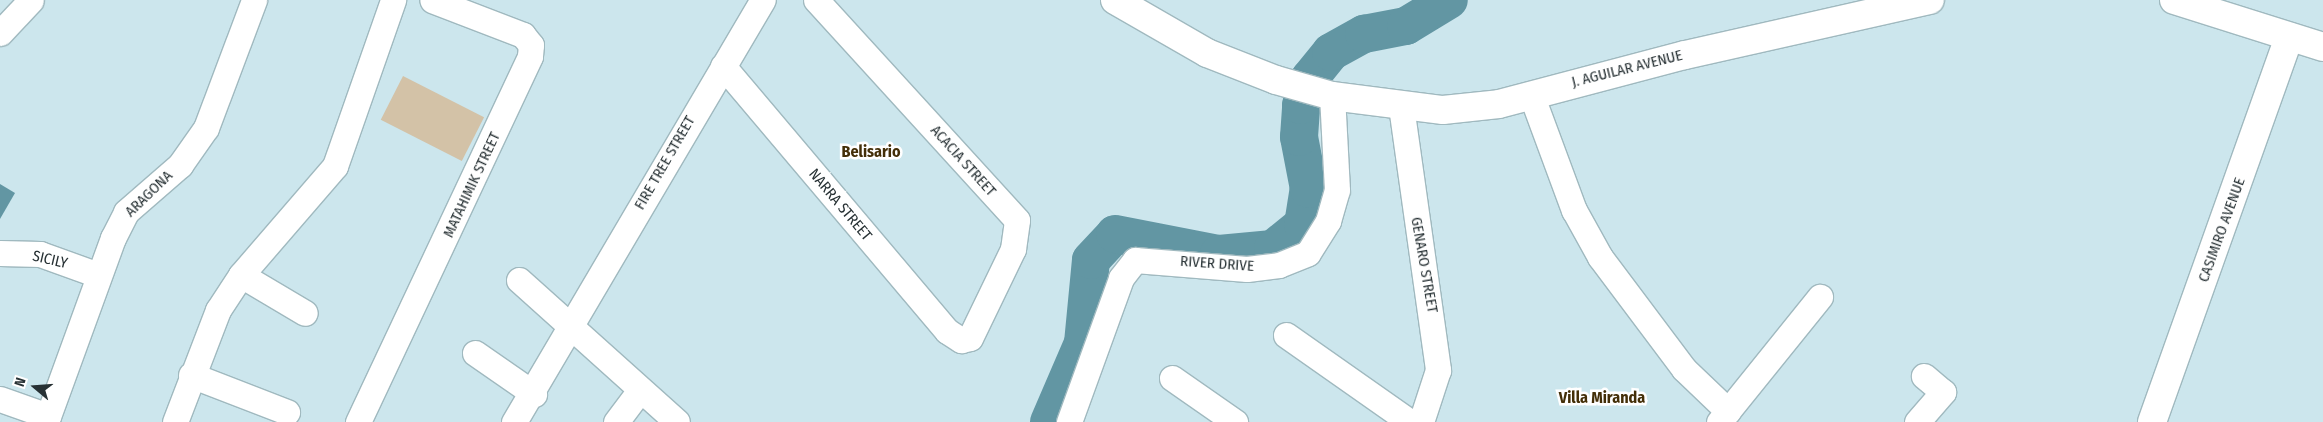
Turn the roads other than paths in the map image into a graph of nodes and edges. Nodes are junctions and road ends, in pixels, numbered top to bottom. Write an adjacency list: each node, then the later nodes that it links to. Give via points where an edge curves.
1 (31, 0): 11 (street)
2 (254, 0): 19 (street, ARAGONA, via 206,128 180,165 126,212)
3 (393, 0): 20 (street, via 335,166)
4 (432, 0): 10 (street, MATAHIMIK STREET)
5 (763, 0): 14 (street, FIRE TREE STREET)
6 (816, 0): 26 (street, ACACIA STREET, via 1016,220 1013,249 977,330)
7 (1115, 0): 16 (main road, J. AGUILAR AVENUE, via 1207,52 1280,81)
8 (1930, 0): 15 (main road, J. AGUILAR AVENUE)
9 (2174, 0): 12 (main road)
10 (489, 10): 38 (street, MATAHIMIK STREET, via 523,35 531,45 530,56)
11 (0, 33)
12 (2289, 37): 13 (main road); 47 (main road, CASIMIRO AVENUE)
13 (2323, 47)
14 (723, 66): 24 (street, FIRE TREE STREET); 26 (street, NARRA STREET, via 947,331)
15 (1531, 94): 17 (main road, J. AGUILAR AVENUE, via 1499,104 1443,110); 35 (street, via 1574,210 1600,257 1684,369)
16 (1327, 95): 17 (main road, J. AGUILAR AVENUE); 42 (street, RIVER DRIVE, via 1337,190 1328,221 1308,253 1279,266 1247,269 1135,260 1121,278)
17 (1401, 106): 45 (street, GENARO STREET, via 1438,370)
18 (0, 253): 19 (street, SICILY, via 40,254)
19 (98, 275): 36 (street, ARAGONA)
20 (241, 275): 23 (street); 28 (street, via 218,310)
21 (519, 280): 24 (street)
22 (1820, 296): 35 (street)
23 (305, 314)
24 (571, 330): 31 (street); 32 (street, FIRE TREE STREET)
25 (1286, 336): 44 (street)
26 (961, 340)
27 (475, 353): 32 (street)
28 (191, 375): 34 (street); 37 (street)
29 (1924, 376): 46 (street, via 1942,392)
30 (1172, 378): 43 (street)
31 (640, 390): 40 (street); 41 (street)
32 (534, 394): 39 (street, FIRE TREE STREET)
33 (0, 399): 36 (street)
34 (287, 412)
35 (1724, 416)
36 (47, 419)
37 (175, 422)
38 (358, 422)
39 (514, 422)
40 (616, 422)
41 (677, 422)
42 (1069, 422)
43 (1235, 422)
44 (1410, 422)
45 (1421, 422)
46 (1918, 422)
47 (2152, 422)

